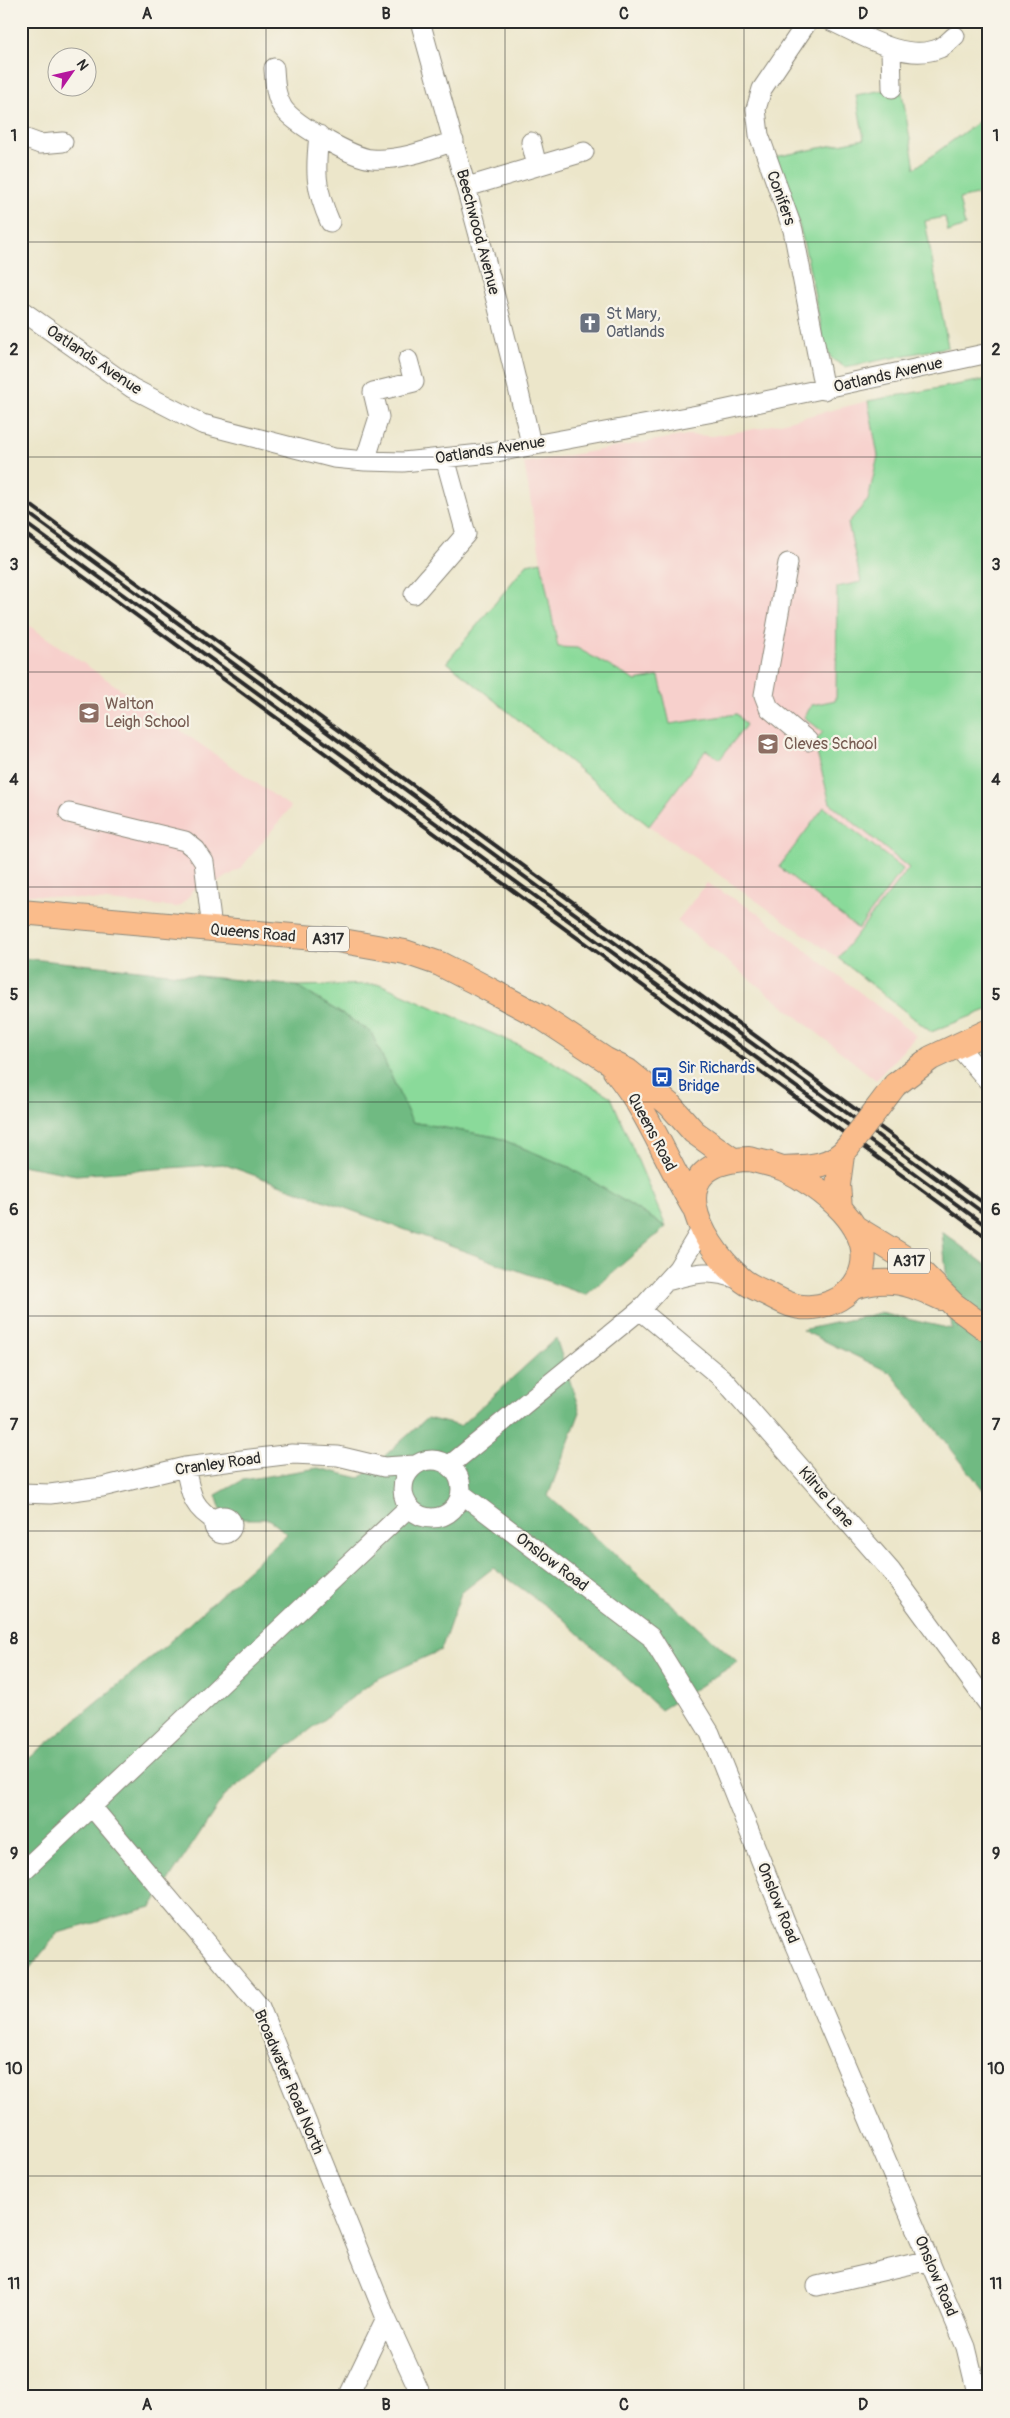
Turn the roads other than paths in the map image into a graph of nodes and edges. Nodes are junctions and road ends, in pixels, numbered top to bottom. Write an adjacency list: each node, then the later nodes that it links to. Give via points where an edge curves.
1 (420, 21): 10 (street, Beechwood Avenue)
2 (808, 21): 20 (street, Conifers, via 762,89 756,109 759,135 793,230)
3 (831, 21): 5 (street)
4 (955, 36): 5 (street, via 941,48 921,52)
5 (891, 49): 7 (street)
6 (274, 68): 8 (street, via 276,93 284,109)
7 (892, 88)
8 (319, 136): 10 (street, via 371,159 421,152); 16 (street, via 315,172 318,191)
9 (21, 137): 11 (street, via 40,144)
10 (454, 141): 15 (street, Beechwood Avenue)
11 (63, 142)
12 (530, 142): 14 (street)
13 (584, 152): 14 (street)
14 (537, 166): 15 (street)
15 (467, 187): 21 (street, Beechwood Avenue)
16 (330, 222)
17 (21, 310): 23 (street, Oatlands Avenue, via 132,388 202,424 325,456)
18 (989, 354): 20 (street, Oatlands Avenue)
19 (408, 360): 23 (street, via 414,382 373,392 379,417)
20 (824, 390): 21 (street, Oatlands Avenue)
21 (531, 444): 22 (street, Oatlands Avenue)
22 (445, 458): 23 (street, Oatlands Avenue); 25 (street, via 466,534)
23 (365, 461)
24 (788, 563): 26 (street, via 764,695 769,708)
25 (414, 594)
26 (808, 741)
27 (69, 813): 29 (street, via 185,841 204,862)
28 (21, 912): 29 (main road, Queens Road / A317)
29 (212, 929): 32 (main road, Queens Road / A317, via 337,940 405,952 440,964 541,1017)
30 (989, 1031): 31 (main road)
31 (957, 1045): 33 (street); 34 (main road, bridge, via 914,1068 894,1085)
32 (606, 1060): 35 (main road, Queens Road / A317, via 655,1091 694,1132); 37 (main road, Queens Road / A317, via 640,1104)
33 (989, 1082)
34 (845, 1151): 36 (main road, via 817,1166); 38 (main road, via 838,1185)
35 (733, 1160): 36 (main road, via 749,1159); 37 (main road, via 720,1162 701,1178 694,1191)
36 (781, 1168): 38 (main road)
37 (693, 1206): 40 (main road)
38 (840, 1208): 39 (main road)
39 (856, 1228): 43 (main road, via 863,1243 861,1274); 44 (main road, A317, via 910,1261)
40 (701, 1230): 41 (main road); 42 (street)
41 (741, 1280): 42 (street, via 719,1272 702,1272); 43 (main road, via 802,1308 826,1305)
42 (667, 1281): 45 (street)
43 (854, 1287): 44 (main road, A317, via 869,1282 896,1281)
44 (954, 1305): 46 (main road, A317)
45 (640, 1310): 48 (street); 54 (street, Kilrue Lane, via 724,1380 892,1572)
46 (989, 1331)
47 (415, 1464): 48 (street, via 431,1459); 49 (street, Cranley Road, via 384,1467 338,1456 292,1454); 52 (street, via 404,1481 403,1492)
48 (450, 1465): 51 (street, via 458,1474)
49 (185, 1467): 50 (street, Cranley Road, via 102,1487 50,1494); 53 (street, via 194,1502 203,1514)
50 (21, 1493)
51 (462, 1494): 52 (street, via 450,1513 441,1517 420,1516); 57 (street, Onslow Road, via 651,1637 705,1725)
52 (409, 1507): 55 (street)
53 (216, 1521)
54 (989, 1705)
55 (92, 1807): 56 (street); 59 (street, Broadwater Road North, via 260,2007)
56 (21, 1873)
57 (929, 2260): 58 (street); 62 (street, Onslow Road, via 966,2347)
58 (817, 2286)
59 (386, 2318): 60 (street); 61 (street, Broadwater Road North)
60 (348, 2397)
61 (422, 2397)
62 (978, 2397)

